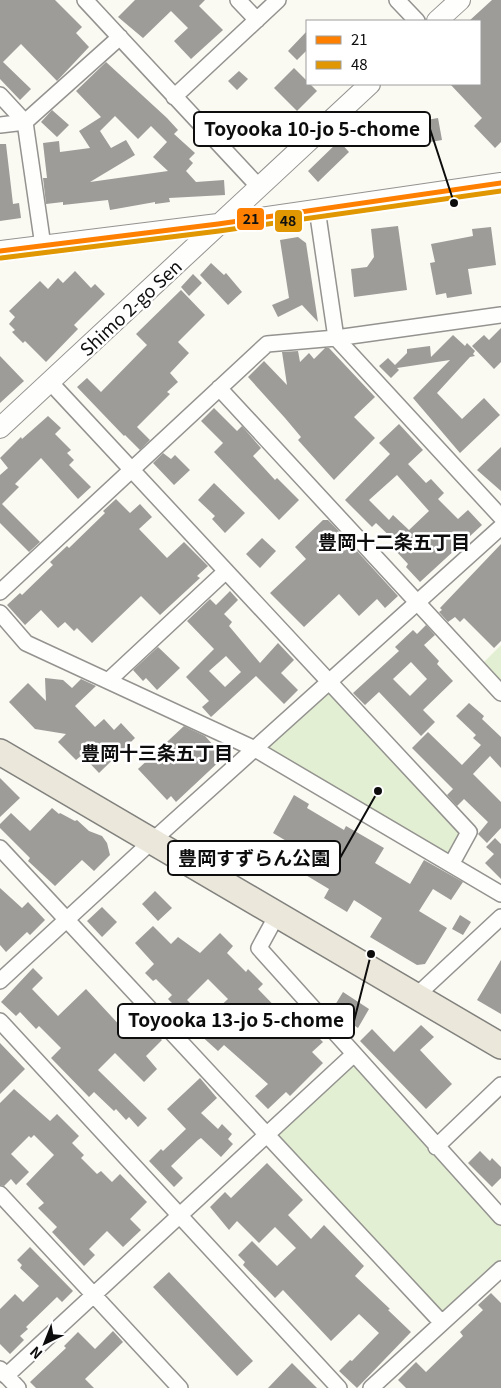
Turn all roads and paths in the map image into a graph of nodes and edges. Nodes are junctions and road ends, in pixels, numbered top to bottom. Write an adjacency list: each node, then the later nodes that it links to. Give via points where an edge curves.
1 (85, 0): 9 (street)
2 (238, 0): 6 (street)
3 (278, 0): 6 (street)
4 (397, 0): 7 (street)
5 (460, 0): 8 (street)
6 (257, 20): 12 (street)
7 (415, 20)
8 (438, 20)
9 (120, 38): 12 (street); 13 (street)
10 (369, 85): 16 (street, Shimo 2-go Sen)
11 (0, 95): 13 (street)
12 (174, 97): 16 (street)
13 (25, 122): 14 (street); 19 (street)
14 (0, 125)
15 (501, 183): 17 (street)
16 (259, 186): 18 (street, Shimo 2-go Sen)
17 (317, 209): 18 (street); 22 (street)
18 (218, 224): 19 (street); 23 (street, Shimo 2-go Sen)
19 (42, 246): 20 (street)
20 (0, 251)
21 (501, 315): 22 (street)
22 (336, 338): 24 (street, via 267,344); 27 (street)
23 (50, 382): 25 (street, Shimo 2-go Sen); 26 (street)
24 (219, 388): 26 (street); 31 (street)
25 (0, 428)
26 (134, 470): 29 (street); 30 (street)
27 (501, 518)
28 (501, 527): 31 (street)
29 (226, 571): 33 (street); 34 (street)
30 (0, 592)
31 (418, 602): 34 (street); 35 (street)
32 (0, 613): 33 (street, via 26,643)
33 (109, 680): 36 (street)
34 (329, 683): 36 (street); 40 (street, via 469,832)
35 (501, 693)
36 (255, 749): 38 (street); 40 (street)
37 (0, 752): 38 (main road)
38 (151, 842): 42 (main road); 44 (street)
39 (0, 848): 44 (street)
40 (452, 863): 41 (street)
41 (501, 894)
42 (277, 915): 46 (main road); 49 (street, via 259,948)
43 (501, 917): 46 (street)
44 (66, 920): 45 (street); 51 (street)
45 (0, 981)
46 (416, 996): 48 (main road)
47 (0, 1021): 54 (street)
48 (501, 1046)
49 (353, 1055): 51 (street); 52 (street)
50 (501, 1085): 52 (street)
51 (266, 1136): 54 (street); 58 (street)
52 (436, 1147): 55 (street)
53 (0, 1194): 57 (street)
54 (180, 1216): 57 (street); 61 (street)
55 (501, 1217)
56 (501, 1269): 58 (street)
57 (94, 1295): 59 (street); 60 (street)
58 (442, 1323): 62 (street)
59 (10, 1381)
60 (180, 1388)
61 (339, 1388)
62 (372, 1388)

